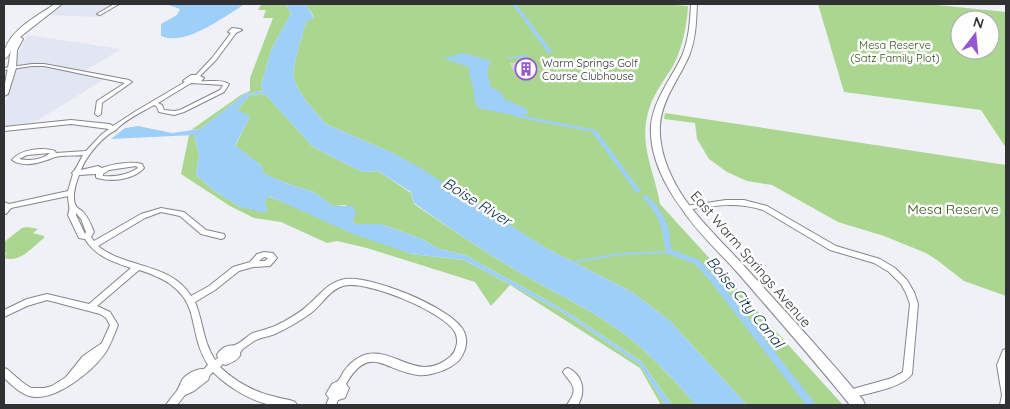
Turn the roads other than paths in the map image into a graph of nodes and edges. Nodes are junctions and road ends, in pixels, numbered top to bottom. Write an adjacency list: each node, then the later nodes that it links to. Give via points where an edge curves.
1 (51, 4): 6 (street, via 34,16)
2 (58, 4): 6 (street)
3 (117, 4): 5 (street)
4 (694, 4): 24 (street, East Warm Springs Avenue, via 687,51 662,98 655,122 661,163)
5 (99, 14)
6 (33, 21): 8 (street)
7 (234, 33): 11 (street)
8 (18, 38): 9 (street, via 12,40); 10 (street, via 20,40)
9 (4, 57)
10 (8, 69): 12 (street); 14 (street, via 44,65 129,82 99,102 98,115)
11 (198, 78): 13 (street, via 188,78 186,81 189,82); 13 (street, via 205,84 226,84 222,91 174,113 161,111)
12 (4, 94)
13 (154, 102): 15 (street)
14 (87, 124): 15 (street); 16 (street); 17 (street)
15 (112, 128): 18 (street)
16 (4, 129)
17 (4, 133)
18 (87, 153): 19 (street); 20 (street)
19 (53, 155): 19 (street, via 43,160 15,160 28,153 50,151)
20 (77, 172): 21 (street); 22 (street)
21 (102, 172): 21 (street, via 136,164 141,166 132,174 107,178 99,177)
22 (70, 193): 23 (street); 27 (street, via 75,222 82,236)
23 (6, 205): 25 (street)
24 (686, 208): 39 (street, East Warm Springs Avenue); 39 (street, via 728,201 754,203 833,248 877,261 904,282 914,304 907,374 894,382)
25 (4, 212)
26 (221, 236): 27 (street, via 204,232 182,214 161,210 143,216)
27 (93, 245): 29 (street, via 112,258)
28 (253, 264): 30 (street, via 236,270)
29 (137, 267): 30 (street, via 168,278); 32 (street)
30 (191, 300): 36 (street, via 206,355)
31 (19, 307): 32 (street, via 46,297 57,297); 33 (street); 34 (street)
32 (90, 308): 37 (street, via 108,314 114,325 102,352 69,381 36,393 22,387)
33 (4, 314)
34 (4, 320)
35 (1006, 354): 40 (street, via 1002,365)
36 (214, 366): 41 (street, via 235,355 237,349 256,336 308,311 326,293 344,283 358,282 428,306 460,330 464,339 457,357 443,367 424,371 371,358 358,362 351,367 341,385 344,388 342,395); 42 (street, via 205,373 206,377 182,392); 43 (street, via 247,393 270,402)
37 (4, 372)
38 (568, 372): 44 (street, via 579,388 578,398)
39 (849, 394): 45 (street, East Warm Springs Avenue)
40 (1006, 395): 46 (street)
41 (333, 401)
42 (171, 405)
43 (292, 405)
44 (572, 405)
45 (858, 405)
46 (1005, 405)

